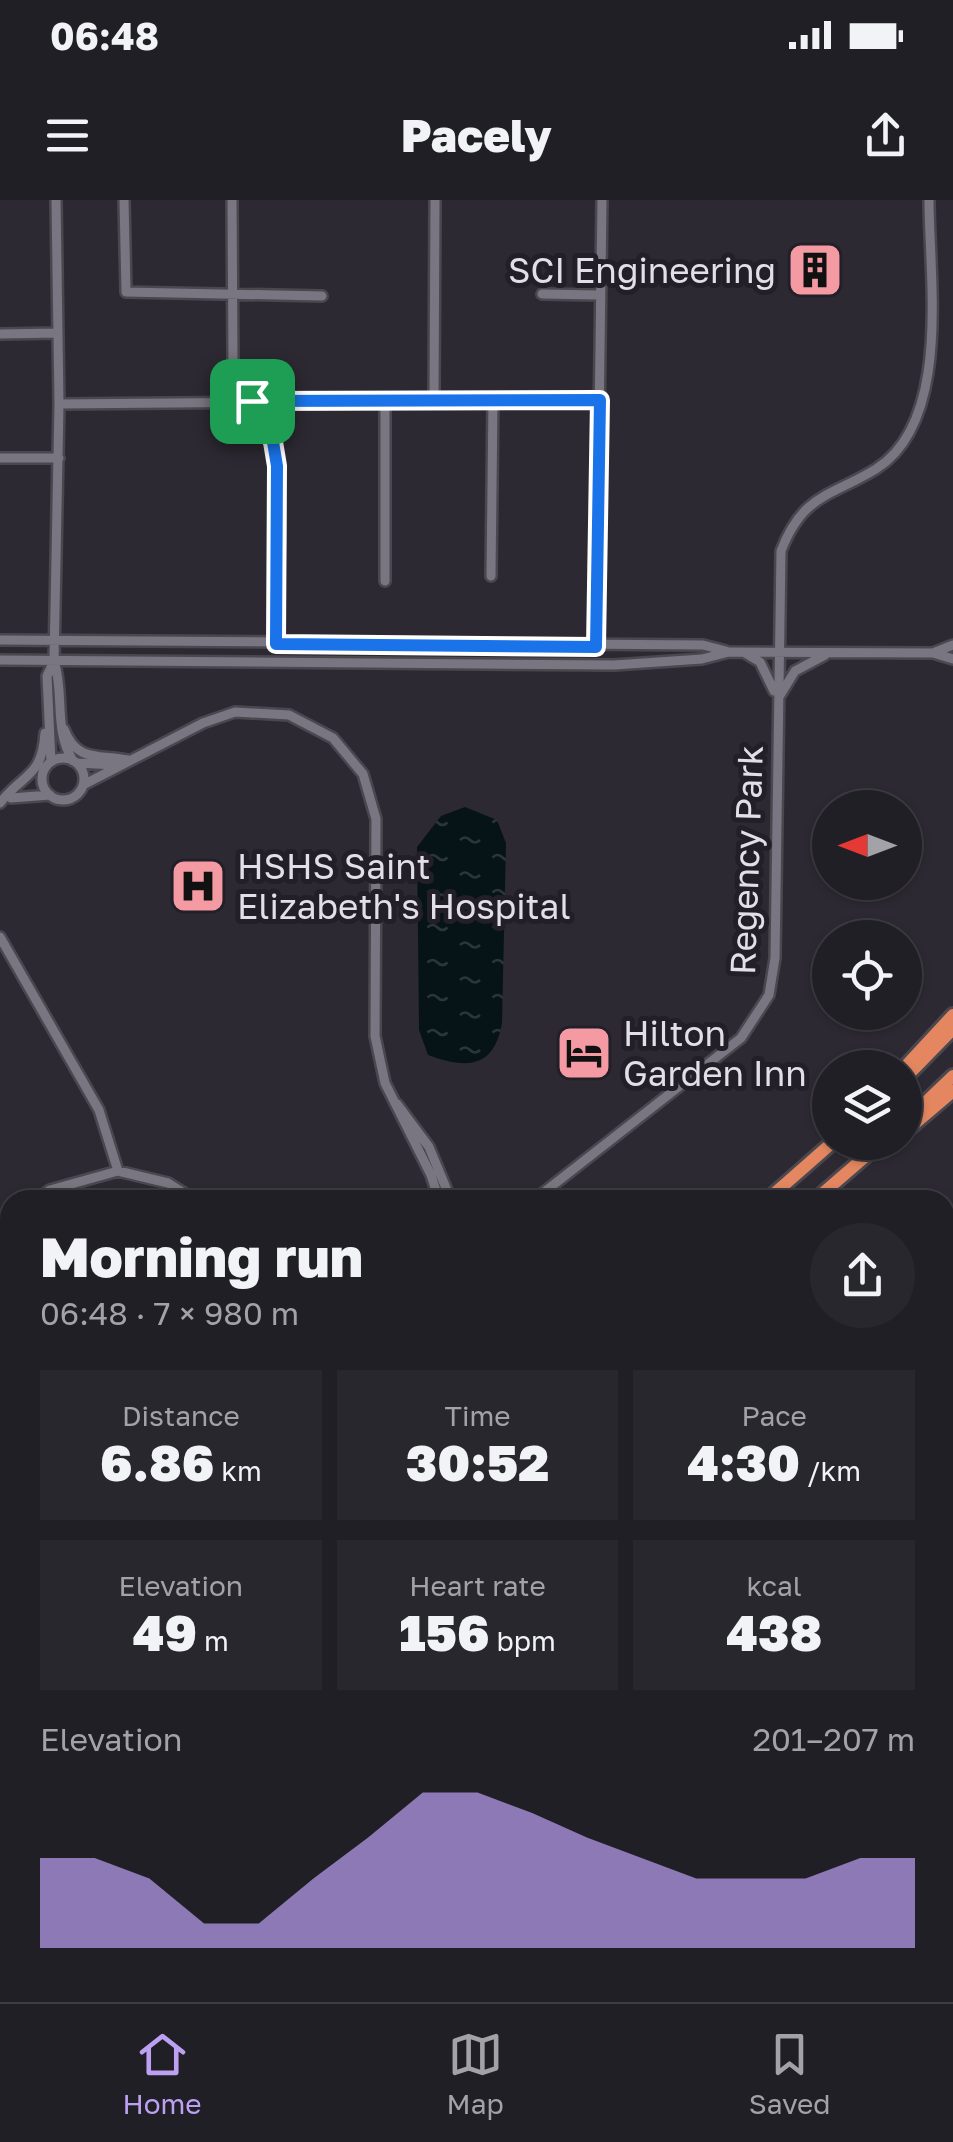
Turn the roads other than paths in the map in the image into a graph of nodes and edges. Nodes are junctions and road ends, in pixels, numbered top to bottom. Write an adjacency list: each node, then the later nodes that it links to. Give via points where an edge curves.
1 (56, 200): 11 (street)
2 (124, 200): 9 (street, via 126,292)
3 (232, 200): 9 (street)
4 (435, 200): 14 (street)
5 (602, 200): 8 (street)
6 (929, 200): 30 (street, Regency Park, via 923,406 905,440 881,465 823,493 788,533 778,569)
7 (542, 294): 8 (street)
8 (598, 295): 15 (street)
9 (230, 296): 10 (street); 16 (street, via 233,361)
10 (322, 296)
11 (58, 333): 12 (street); 18 (street)
12 (0, 334)
13 (493, 399): 14 (street); 15 (street); 21 (street)
14 (434, 400): 17 (street)
15 (600, 400): 27 (street)
16 (252, 401): 17 (street); 18 (street); 25 (street, via 277,466)
17 (385, 401): 22 (street)
18 (59, 404): 20 (street)
19 (0, 458): 20 (street)
20 (59, 458): 24 (street)
21 (491, 576)
22 (385, 581)
23 (0, 640): 24 (street)
24 (54, 641): 25 (street); 35 (street)
25 (276, 644): 27 (street)
26 (953, 646): 32 (street)
27 (596, 647): 28 (street, via 703,645)
28 (729, 652): 29 (street); 35 (street, via 614,665)
29 (743, 652): 30 (street); 36 (street, via 760,662)
30 (778, 652): 31 (street); 36 (street, Regency Park)
31 (832, 652): 32 (street); 36 (street, via 796,670)
32 (933, 653): 34 (street)
33 (0, 660): 35 (street)
34 (953, 660)
35 (54, 661): 37 (street); 38 (street, via 47,676)
36 (778, 699): 66 (street, Regency Park, via 774,977 761,1013 741,1038)
37 (59, 722): 40 (street); 41 (street, via 86,756)
38 (48, 725): 39 (street); 46 (street, via 40,764)
39 (51, 762): 40 (street); 42 (street)
40 (75, 762): 41 (street); 43 (street)
41 (127, 763): 43 (street); 54 (street, via 215,718 254,710 305,721 356,762 376,819 377,1054)
42 (44, 774): 44 (street); 45 (street)
43 (83, 785): 44 (street, via 72,798)
44 (50, 795): 45 (street)
45 (11, 798): 46 (street)
46 (0, 803)
47 (0, 937): 60 (street, via 99,1110)
48 (953, 1014): 50 (highway)
49 (953, 1029): 51 (highway)
50 (920, 1050)
51 (922, 1061)
52 (953, 1076): 55 (highway)
53 (953, 1091): 56 (highway)
54 (397, 1104): 64 (street); 65 (street, via 430,1147)
55 (922, 1106)
56 (922, 1117)
57 (813, 1160): 67 (highway)
58 (862, 1160): 61 (highway)
59 (873, 1160): 61 (highway)
60 (118, 1172): 62 (street); 63 (street)
61 (843, 1178): 68 (highway)
62 (61, 1190)
63 (178, 1190)
64 (435, 1190)
65 (447, 1190)
66 (547, 1190)
67 (778, 1190)
68 (828, 1190)

